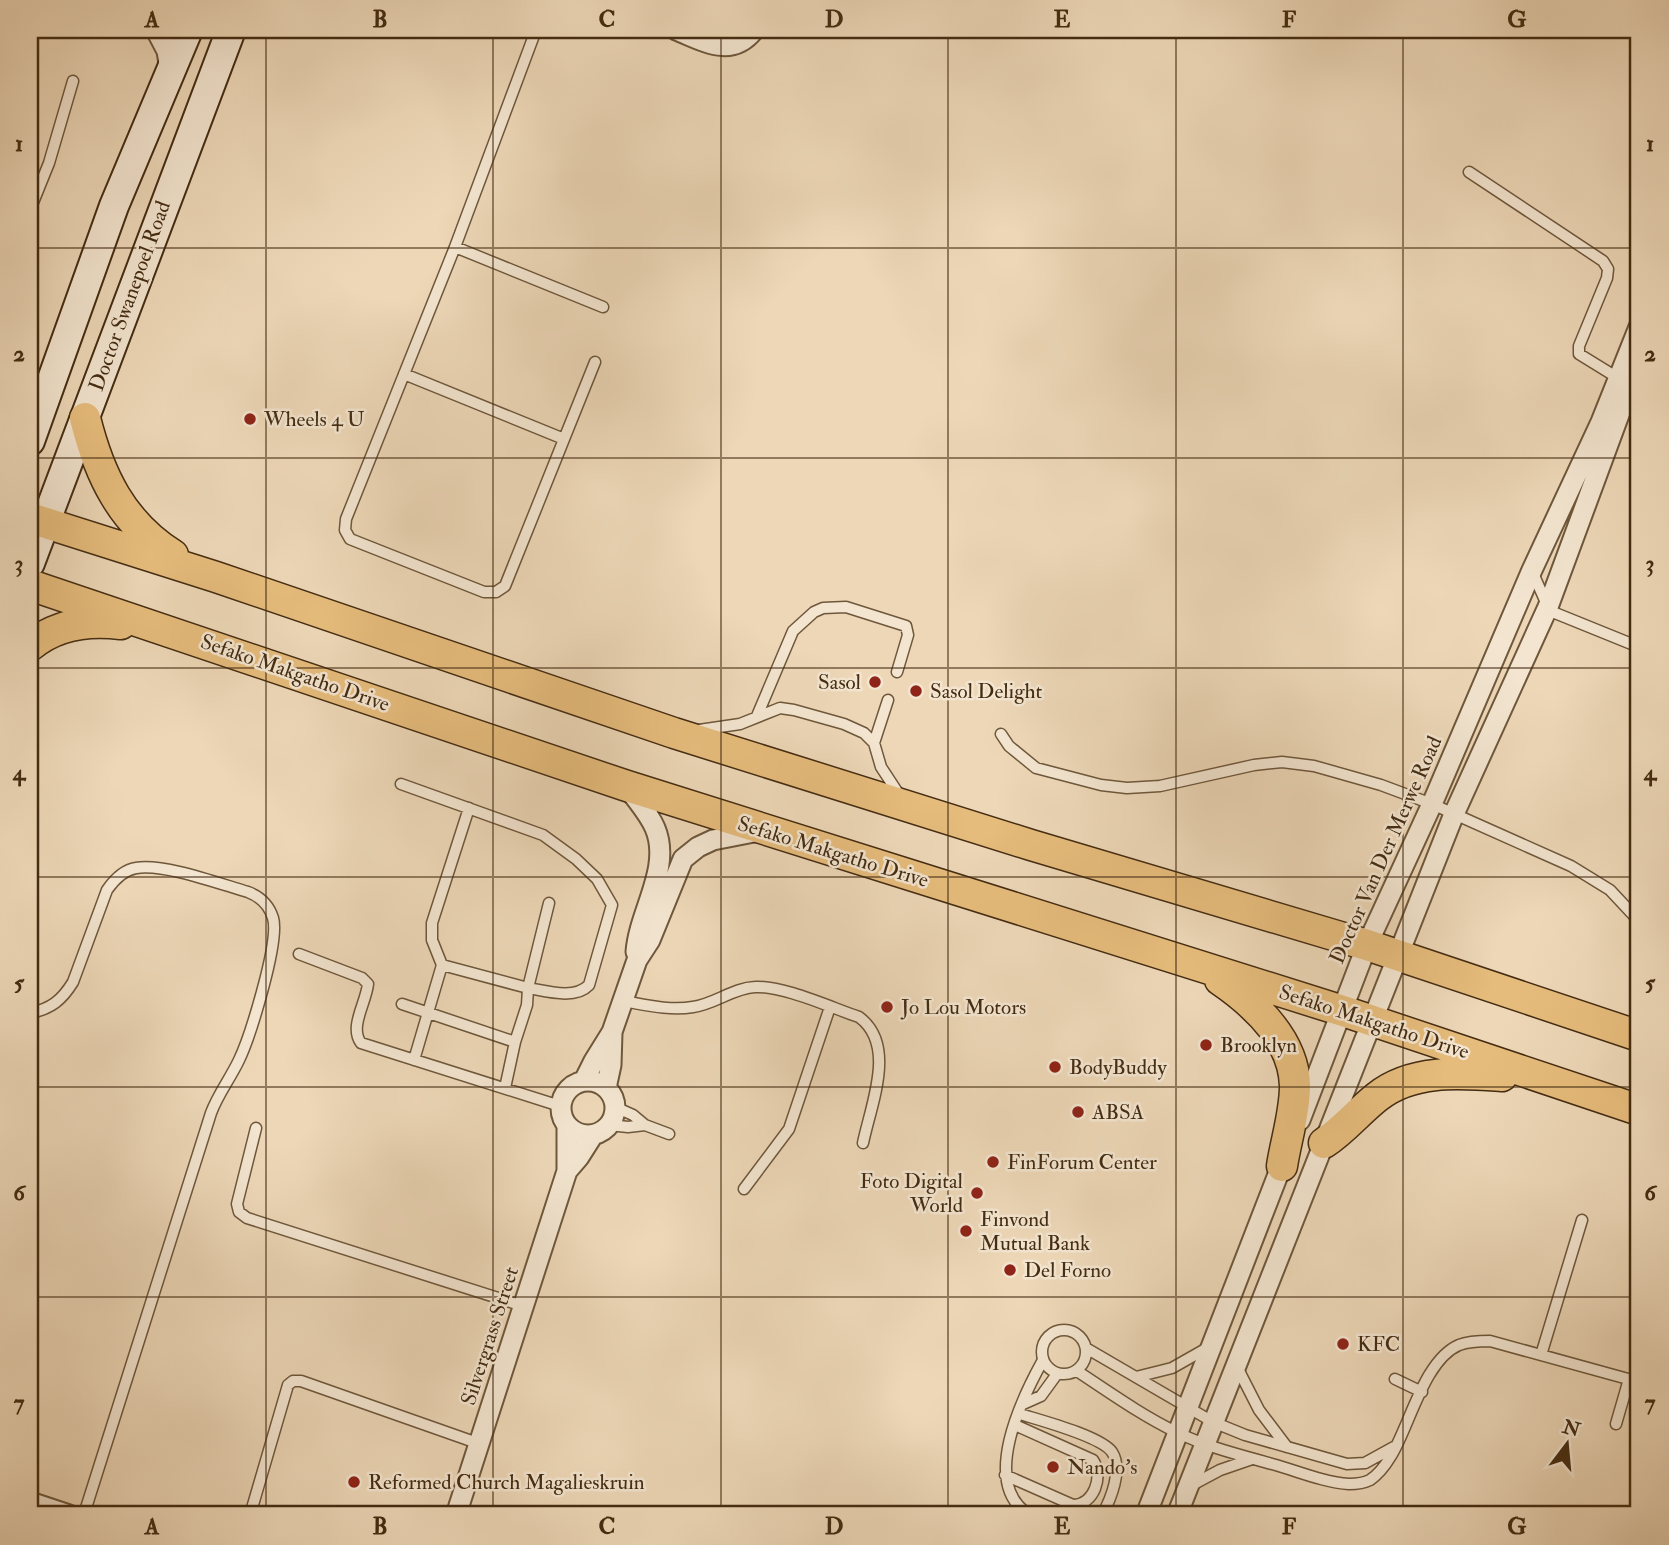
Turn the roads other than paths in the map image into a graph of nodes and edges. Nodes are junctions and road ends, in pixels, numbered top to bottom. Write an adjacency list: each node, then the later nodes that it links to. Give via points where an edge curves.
1 (156, 30): 8 (street)
2 (188, 30): 8 (main road)
3 (201, 30): 10 (main road, via 155,127)
4 (231, 30): 19 (main road, Doctor Swanepoel Road)
5 (536, 30): 13 (lane)
6 (676, 30): 7 (street, via 718,46 741,43)
7 (754, 30)
8 (170, 70): 10 (main road)
9 (73, 81): 12 (lane)
10 (132, 161): 21 (main road)
11 (1469, 172): 17 (lane, via 1603,261 1607,278 1579,354)
12 (30, 209)
13 (455, 247): 14 (lane); 18 (lane)
14 (603, 307)
15 (1639, 327): 17 (street, Doctor Van Der Merwe Road)
16 (595, 362): 20 (lane)
17 (1631, 370): 24 (street, Doctor Van Der Merwe Road); 27 (street, Doctor Van Der Merwe Road)
18 (404, 374): 20 (lane); 20 (lane, via 346,519 350,539 377,550 484,592 495,592 505,586)
19 (85, 418): 22 (main road, Doctor Swanepoel Road); 25 (main road, via 100,470 134,523 163,548)
20 (564, 439)
21 (30, 441)
22 (37, 520): 23 (main road, Doctor Swanepoel Road); 25 (main road)
23 (30, 563)
24 (1532, 569): 27 (lane); 39 (street, Doctor Van Der Merwe Road)
25 (216, 577): 34 (main road)
26 (30, 585): 28 (main road, Sefako Makgatho Drive)
27 (1548, 607): 30 (lane); 42 (street, Doctor Van Der Merwe Road)
28 (187, 637): 29 (main road, via 86,622 54,631); 38 (main road, Sefako Makgatho Drive)
29 (30, 646)
30 (1639, 647)
31 (897, 672): 33 (lane, via 908,635 906,626 846,607 823,608 793,631)
32 (888, 700): 36 (lane)
33 (757, 716): 34 (lane, via 720,728); 36 (lane, via 774,709 794,710 858,730)
34 (674, 733): 40 (main road)
35 (1001, 734): 39 (lane, via 1035,768 1101,785 1160,786 1282,762 1314,766)
36 (874, 743): 40 (lane, via 885,776)
37 (401, 784): 41 (lane)
38 (626, 786): 43 (main road, Sefako Makgatho Drive); 49 (street, via 652,821 660,844 660,861 638,936)
39 (1432, 804): 42 (lane); 46 (street, Doctor Van Der Merwe Road)
40 (908, 807): 46 (main road)
41 (469, 808): 50 (lane, via 432,923 432,940); 52 (lane, via 543,835 597,879 612,905 589,985 583,991)
42 (1454, 814): 45 (lane, via 1571,866 1610,890); 48 (street, Doctor Van Der Merwe Road)
43 (764, 831): 49 (street, via 713,839 687,855); 51 (main road, Sefako Makgatho Drive)
44 (549, 903): 52 (lane)
45 (1639, 921)
46 (1367, 945): 48 (main road); 56 (street, Doctor Van Der Merwe Road)
47 (299, 954): 63 (lane, via 362,978 368,984 367,996 356,1037 361,1043)
48 (1399, 956): 59 (street, Doctor Van Der Merwe Road); 61 (main road)
49 (637, 960): 53 (street)
50 (442, 965): 52 (lane); 58 (lane)
51 (1198, 965): 56 (main road, Sefako Makgatho Drive); 77 (main road, via 1251,1003 1290,1058 1295,1092)
52 (528, 988): 62 (lane)
53 (623, 1001): 55 (lane, via 695,1007 753,986 770,987); 60 (street)
54 (402, 1004): 58 (lane)
55 (830, 1007): 75 (lane, via 871,1026 878,1045 880,1065); 79 (lane, via 789,1129)
56 (1343, 1011): 59 (main road, Sefako Makgatho Drive); 77 (street, Doctor Van Der Merwe Road)
57 (30, 1013): 107 (lane, via 54,1005 66,994 107,890 115,879 135,868 161,869 248,892 268,907 274,921 266,974 243,1049 211,1113)
58 (429, 1013): 62 (lane); 63 (lane)
59 (1373, 1021): 64 (main road, Sefako Makgatho Drive); 76 (street, Doctor Van Der Merwe Road)
60 (612, 1032): 65 (street); 67 (street)
61 (1639, 1036)
62 (515, 1042): 66 (lane)
63 (414, 1060): 66 (lane)
64 (1548, 1080): 69 (main road, Sefako Makgatho Drive); 76 (main road, via 1462,1073 1418,1078 1384,1092)
65 (584, 1081): 67 (street); 68 (street, via 565,1092)
66 (505, 1088): 68 (lane)
67 (606, 1088): 70 (street, via 612,1096)
68 (560, 1106): 72 (street)
69 (1639, 1110)
70 (606, 1122): 71 (lane); 71 (lane, via 633,1115); 72 (street, via 579,1134); 78 (street, Silvergrass Street)
71 (645, 1125): 74 (lane)
72 (567, 1126): 78 (street, Silvergrass Street)
73 (256, 1128): 81 (lane, via 237,1204 247,1218)
74 (669, 1134)
75 (863, 1143)
76 (1324, 1143): 86 (street, Doctor Van Der Merwe Road)
77 (1282, 1166): 82 (street, Doctor Van Der Merwe Road)
78 (567, 1171): 81 (street, Silvergrass Street)
79 (744, 1189)
80 (1582, 1220): 84 (lane)
81 (523, 1306): 100 (street, Silvergrass Street)
82 (1212, 1346): 89 (lane, via 1172,1368); 93 (street, Doctor Van Der Merwe Road)
83 (1086, 1348): 85 (lane, via 1072,1331 1057,1330 1042,1345); 87 (lane, via 1085,1361); 89 (lane)
84 (1541, 1355): 91 (lane); 92 (lane, via 1490,1341 1471,1342 1446,1353)
85 (1043, 1360): 88 (lane); 94 (lane)
86 (1236, 1364): 95 (street, Doctor Van Der Merwe Road); 102 (lane, via 1259,1409)
87 (1077, 1371): 88 (lane); 98 (lane)
88 (1058, 1374): 94 (lane, via 1041,1396)
89 (1136, 1377): 93 (lane)
90 (1395, 1379): 92 (lane)
91 (1634, 1380): 96 (lane)
92 (1422, 1392): 101 (lane)
93 (1187, 1408): 95 (lane); 98 (street, Doctor Van Der Merwe Road)
94 (1021, 1409): 97 (lane); 111 (lane, via 1103,1443 1111,1451 1115,1482)
95 (1213, 1422): 99 (street, Doctor Van Der Merwe Road); 102 (lane)
96 (1616, 1424)
97 (1015, 1425): 104 (lane); 104 (lane, via 1093,1460 1099,1468 1098,1478 1088,1500 1073,1505)
98 (1178, 1433): 99 (lane); 112 (street, Doctor Van Der Merwe Road)
99 (1205, 1443): 103 (lane); 105 (street, Doctor Van Der Merwe Road)
100 (480, 1444): 108 (lane, via 293,1381 288,1385); 109 (street, Silvergrass Street)
101 (1398, 1445): 102 (lane, via 1365,1463 1347,1464); 103 (lane, via 1377,1475 1352,1484)
102 (1287, 1447)
103 (1253, 1459): 105 (lane)
104 (1005, 1475): 110 (lane, via 1014,1499)
105 (1187, 1488): 113 (street, Doctor Van Der Merwe Road)
106 (30, 1502): 107 (street)
107 (76, 1514)
108 (250, 1515)
109 (456, 1515)
110 (1030, 1515)
111 (1101, 1515)
112 (1146, 1515)
113 (1177, 1515)

